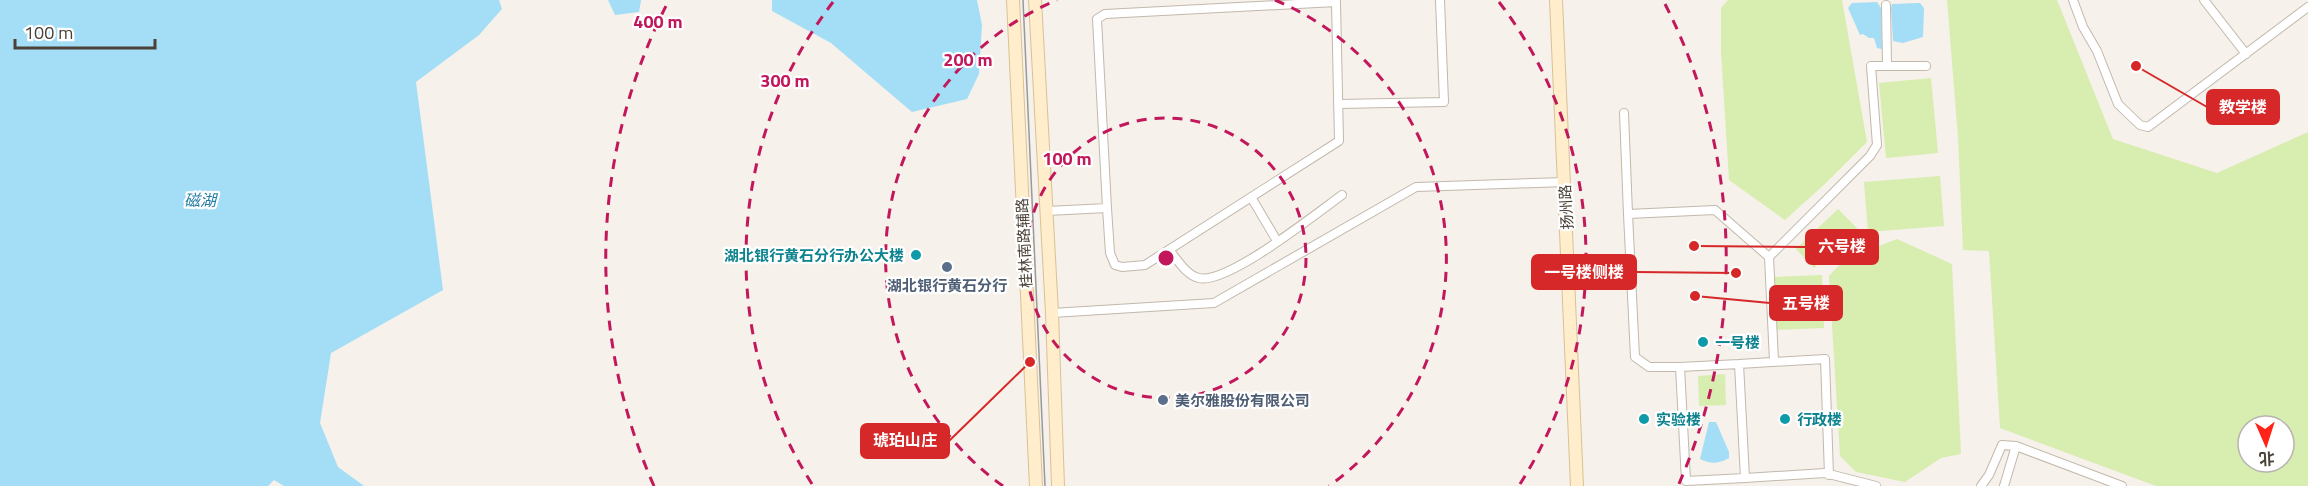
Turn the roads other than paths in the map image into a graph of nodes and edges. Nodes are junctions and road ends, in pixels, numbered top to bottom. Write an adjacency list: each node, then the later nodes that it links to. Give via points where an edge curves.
1 (1013, 0): 32 (main road, 桂林南路辅路)
2 (1021, 0): 33 (main road)
3 (1034, 0): 19 (main road, 桂林南路辅路); 34 (main road)
4 (1440, 0): 13 (street, via 1444,102)
5 (1557, 0): 15 (main road, 扬州路)
6 (2073, 0): 10 (street, via 2117,102 2143,127 2153,125)
7 (2204, 0): 10 (street)
8 (1886, 5): 11 (street)
9 (2308, 7): 10 (street)
10 (2246, 54)
11 (1887, 66): 12 (street); 23 (street, via 1871,66 1877,145)
12 (1926, 66)
13 (1338, 104): 17 (street, via 1340,141); 18 (street, via 1336,2 1105,14 1097,19)
14 (1624, 113): 20 (street)
15 (1565, 182): 24 (street, via 1416,187 1214,303); 36 (main road, 扬州路)
16 (1342, 195): 21 (street)
17 (1251, 197): 21 (street); 22 (street)
18 (1107, 208): 19 (street); 22 (street, via 1110,254 1115,265 1145,265)
19 (1047, 211): 24 (main road, 桂林南路辅路)
20 (1628, 214): 23 (street, via 1715,210); 27 (street, via 1635,357 1649,367)
21 (1277, 241): 22 (street, via 1214,278 1199,278 1185,270)
22 (1169, 250)
23 (1769, 257): 25 (street)
24 (1052, 313): 35 (main road, 桂林南路辅路)
25 (1774, 362): 26 (street); 29 (street, via 1825,359)
26 (1739, 364): 27 (street); 30 (street)
27 (1680, 367): 31 (street, via 1686,481)
28 (2016, 446): 38 (street, via 2001,445); 39 (street); 40 (street)
29 (1829, 475): 30 (street); 37 (street)
30 (1745, 478): 31 (street)
31 (1729, 482)
32 (1036, 486)
33 (1043, 486)
34 (1053, 486)
35 (1058, 486)
36 (1577, 486)
37 (1876, 486)
38 (1981, 486)
39 (2004, 486)
40 (2122, 486)

